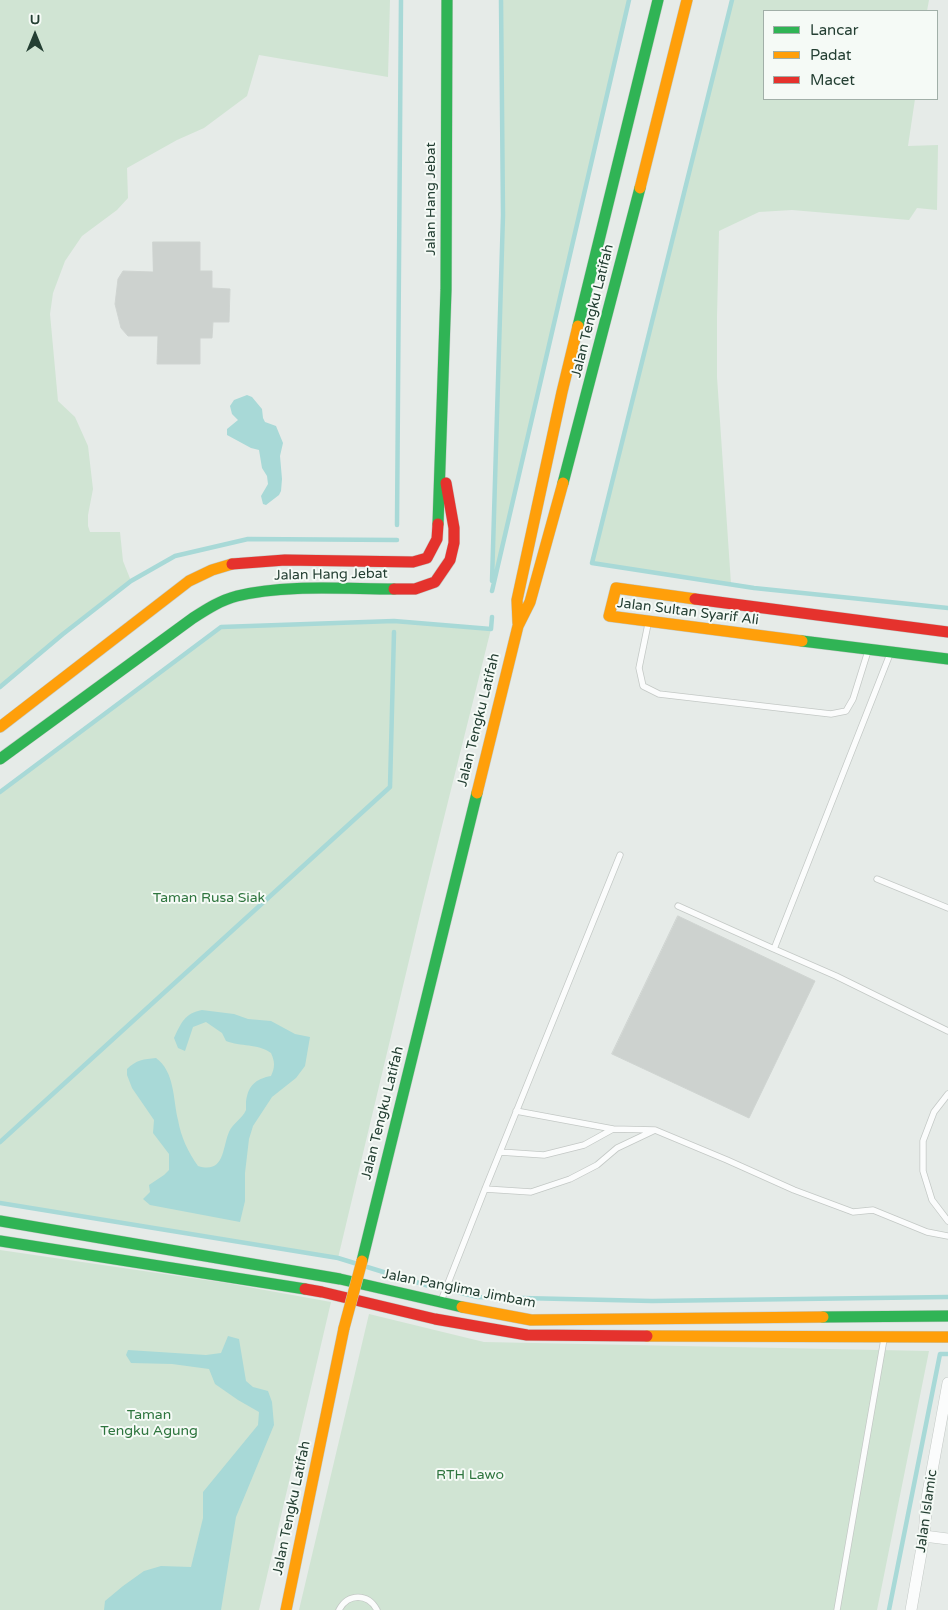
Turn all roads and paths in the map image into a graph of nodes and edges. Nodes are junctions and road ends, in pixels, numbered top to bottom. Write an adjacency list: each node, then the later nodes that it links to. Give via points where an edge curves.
1 (447, 0): 4 (street, Jalan Hang Jebat, via 446,290)
2 (658, 0): 6 (street, Jalan Tengku Latifah, via 562,392 517,600)
3 (687, 0): 6 (street, Jalan Tengku Latifah, via 588,395 530,602)
4 (441, 459): 11 (street, Jalan Hang Jebat, via 437,539 428,558 413,562 284,560 237,563 212,570 189,581); 12 (street, Jalan Hang Jebat, via 454,542 450,560 435,582 415,589 286,589 238,596 214,605)
5 (648, 622): 7 (street, Jalan Sultan Syarif Ali, via 609,617 616,588); 8 (street, Jalan Sultan Syarif Ali); 8 (lane, via 639,668 643,686 659,694 831,714 846,711)
6 (518, 626): 37 (street, Jalan Tengku Latifah, bridge, via 344,1328)
7 (948, 632)
8 (869, 650): 9 (street, Jalan Sultan Syarif Ali)
9 (891, 652): 10 (street, Jalan Sultan Syarif Ali); 17 (lane)
10 (948, 659)
11 (0, 727)
12 (0, 759)
13 (620, 855): 20 (lane)
14 (877, 879): 16 (lane)
15 (678, 906): 17 (lane)
16 (948, 908)
17 (774, 950): 18 (lane, via 836,976)
18 (948, 1032)
19 (948, 1094): 26 (lane, via 934,1112 923,1141 923,1171 932,1200)
20 (516, 1111): 21 (lane); 23 (lane)
21 (613, 1129): 22 (lane); 23 (lane, via 584,1144 544,1155)
22 (656, 1130): 24 (lane, via 617,1148 597,1165 570,1179 531,1192); 27 (lane, via 853,1212 873,1210 926,1232)
23 (500, 1152): 24 (lane)
24 (485, 1189): 29 (lane)
25 (0, 1221): 29 (street, Jalan Panglima Jimbam, via 340,1279)
26 (948, 1221)
27 (948, 1236)
28 (0, 1241): 31 (street, via 322,1292)
29 (441, 1303): 30 (street, Jalan Panglima Jimbam, via 531,1320); 31 (lane)
30 (948, 1316)
31 (435, 1319): 32 (street, via 527,1335)
32 (884, 1336): 33 (street); 40 (lane)
33 (948, 1337)
34 (948, 1383): 35 (street, Jalan Islamic, via 927,1498)
35 (924, 1536): 36 (street); 41 (street, Jalan Islamic)
36 (948, 1539)
37 (286, 1610)
38 (339, 1610): 39 (lane, via 348,1599 362,1597 373,1603)
39 (377, 1610)
40 (837, 1610)
41 (911, 1610)

